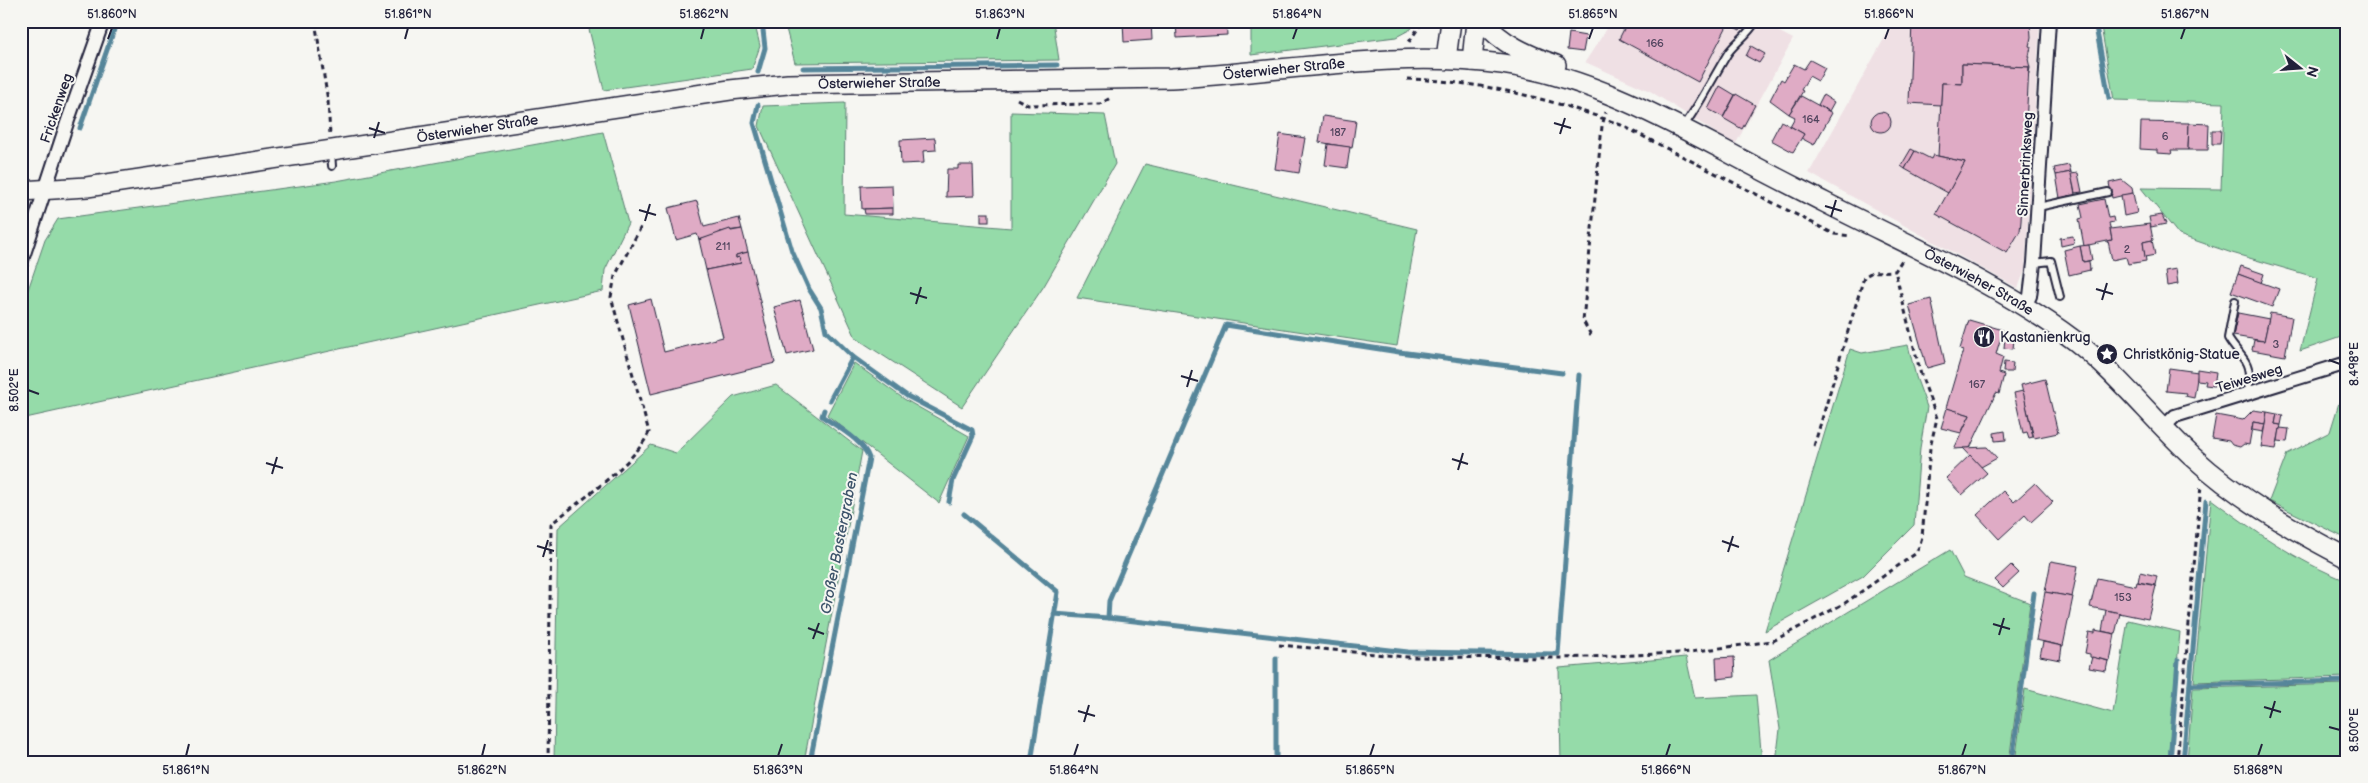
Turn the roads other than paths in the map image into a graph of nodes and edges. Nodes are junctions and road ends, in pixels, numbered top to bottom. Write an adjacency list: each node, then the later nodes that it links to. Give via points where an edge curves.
1 (103, 21): 12 (street, Frickenweg)
2 (1451, 21): 7 (street)
3 (1476, 21): 8 (street)
4 (1483, 21): 9 (street, Österwieher Straße, via 1511,45 1535,58 1615,86)
5 (1756, 21): 9 (lane, via 1730,51)
6 (2049, 21): 14 (street, Sinnerbrinksweg)
7 (1446, 59): 8 (street, Österwieher Straße); 12 (street, Österwieher Straße, via 1361,62 1171,78 788,84 730,90 332,158)
8 (1472, 61): 10 (street, Österwieher Straße, via 1506,64 1556,76 1612,95)
9 (1686, 123): 10 (street, Österwieher Straße)
10 (1727, 152): 19 (street, Österwieher Straße, via 1904,256 1982,282)
11 (21, 191): 12 (street, Österwieher Straße)
12 (45, 191): 15 (street, Frickenweg)
13 (2108, 192): 14 (lane)
14 (2038, 207): 16 (street, Sinnerbrinksweg)
15 (21, 263)
16 (2034, 263): 17 (lane, via 2052,260); 19 (street, Sinnerbrinksweg, via 2030,296)
17 (2060, 297)
18 (2234, 301): 21 (lane, via 2228,338 2249,372)
19 (2024, 308): 22 (street, Österwieher Straße, via 2094,356)
20 (2347, 363): 21 (street, Teiwesweg)
21 (2248, 394): 22 (street, Teiwesweg, via 2175,416)
22 (2164, 427): 23 (street, Österwieher Straße, via 2211,473 2261,511)
23 (2347, 558)

